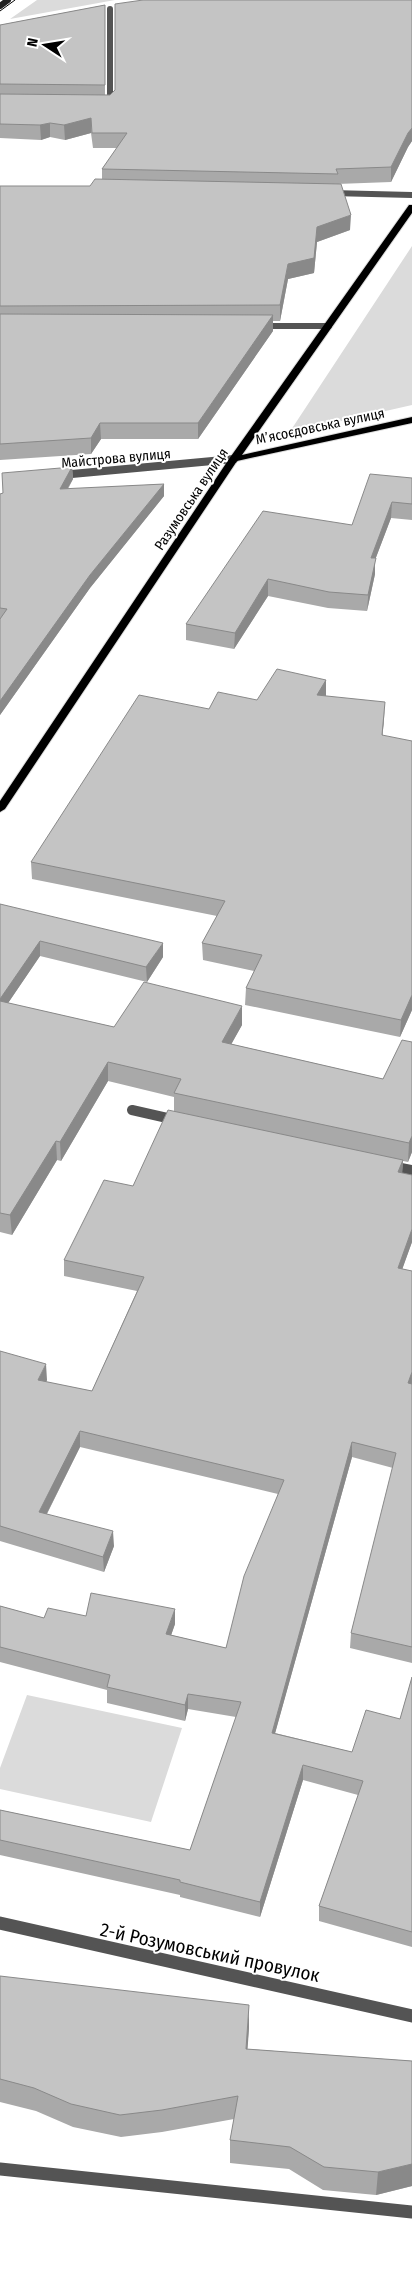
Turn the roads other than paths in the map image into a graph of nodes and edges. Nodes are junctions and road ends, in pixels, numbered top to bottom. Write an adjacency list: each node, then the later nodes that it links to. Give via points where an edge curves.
1 (8, 0): 2 (main road)
2 (0, 6)
3 (117, 8): 4 (street)
4 (110, 9): 5 (street); 6 (street, via 110,104)
5 (100, 11)
6 (101, 104)
7 (322, 193): 8 (street)
8 (412, 195)
9 (412, 207): 11 (main road, Разумовська вулиця)
10 (249, 326): 11 (street)
11 (329, 326): 13 (main road, Разумовська вулиця)
12 (412, 420): 13 (main road, Мʼясоєдовська вулиця)
13 (234, 458): 14 (street, Майстрова вулиця); 15 (main road, Разумовська вулиця)
14 (50, 476)
15 (0, 809)
16 (132, 1110): 17 (street)
17 (185, 1122)
18 (383, 1164): 19 (street)
19 (412, 1170)
20 (0, 1924): 21 (street, 2-й Розумовський провулок)
21 (412, 2016)
22 (0, 2169): 23 (street)
23 (412, 2212)

